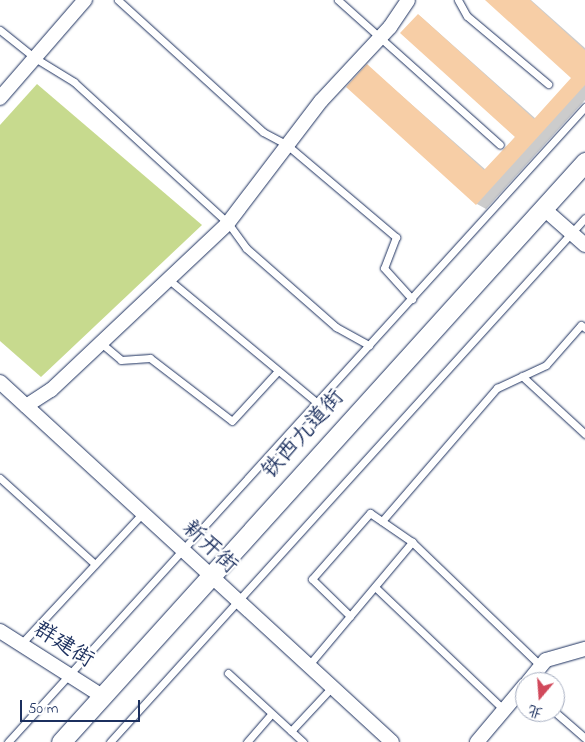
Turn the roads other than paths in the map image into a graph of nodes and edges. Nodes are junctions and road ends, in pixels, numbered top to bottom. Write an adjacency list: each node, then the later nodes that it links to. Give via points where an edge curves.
1 (85, 0): 8 (street)
2 (118, 0): 12 (lane, via 263,132)
3 (338, 0): 7 (lane)
4 (408, 0): 7 (street)
5 (458, 0): 9 (lane, via 467,16)
6 (0, 30): 8 (lane)
7 (381, 37): 12 (street, via 321,101); 13 (lane)
8 (35, 58): 10 (street); 17 (lane, via 74,82)
9 (548, 84)
10 (0, 98)
11 (585, 107): 21 (lane)
12 (287, 145): 17 (street); 21 (lane, via 396,237 384,268)
13 (500, 145)
14 (585, 162): 15 (main road, 铁西九道街)
15 (543, 208): 18 (street); 37 (main road, 铁西九道街)
16 (585, 218): 18 (lane)
17 (228, 222): 20 (street); 24 (lane, via 246,248 336,327)
18 (572, 234): 19 (street); 39 (lane)
19 (585, 245)
20 (168, 279): 23 (street); 25 (lane)
21 (412, 299): 24 (lane)
22 (585, 328): 26 (lane, via 581,325 546,365)
23 (101, 343): 25 (lane, via 121,360 150,358 232,421); 29 (street, via 51,390)
24 (369, 345): 28 (lane)
25 (278, 371): 28 (lane)
26 (522, 376): 30 (lane); 33 (lane, via 496,388)
27 (0, 382): 29 (street, 新开街)
28 (316, 402): 35 (lane)
29 (26, 406): 32 (street, 新开街)
30 (585, 434)
31 (0, 478): 36 (lane)
32 (142, 514): 35 (street, 新开街); 36 (lane)
33 (382, 522): 34 (lane); 40 (lane, via 370,513 312,579)
34 (412, 542): 38 (lane); 45 (lane)
35 (180, 550): 37 (street, 新开街); 48 (lane)
36 (95, 564): 42 (lane)
37 (208, 576): 39 (street, 新开街); 50 (main road, 铁西九道街)
38 (375, 587): 40 (lane); 52 (lane)
39 (236, 601): 44 (street, 新开街); 59 (lane)
40 (350, 616): 44 (lane)
41 (0, 631): 42 (street, 群建街)
42 (21, 644): 48 (street, 群建街)
43 (585, 649): 45 (street, via 546,660)
44 (308, 666): 49 (street, 新开街)
45 (541, 666): 46 (street)
46 (536, 672)
47 (228, 673): 53 (lane)
48 (68, 675): 50 (street, 群建街); 57 (lane)
49 (332, 687): 55 (lane); 62 (street, 新开街)
50 (102, 696): 58 (main road, 铁西九道街)
51 (515, 697): 52 (street)
52 (504, 710): 63 (street)
53 (272, 714): 55 (lane); 60 (lane)
54 (565, 721): 56 (lane)
55 (291, 731): 61 (lane)
56 (585, 738)
57 (8, 742)
58 (61, 742)
59 (110, 742)
60 (246, 742)
61 (303, 742)
62 (392, 742)
63 (477, 742)

